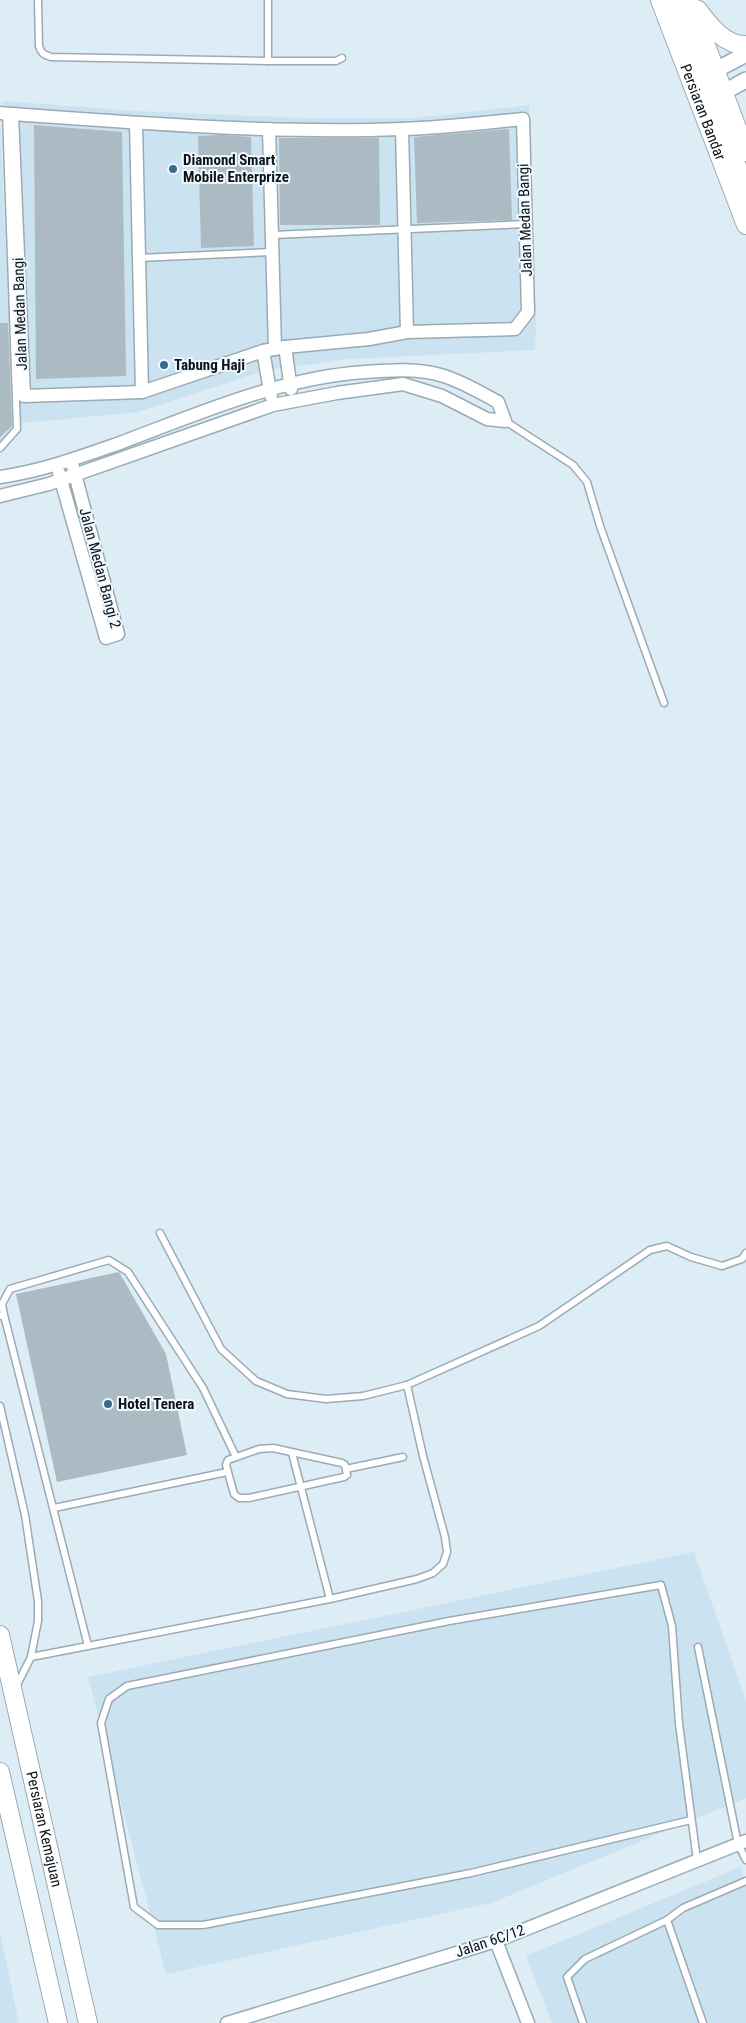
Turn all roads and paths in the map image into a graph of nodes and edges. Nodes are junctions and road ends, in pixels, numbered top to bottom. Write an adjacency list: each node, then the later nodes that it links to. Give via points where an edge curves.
1 (38, 0): 9 (lane, via 40,51 51,57)
2 (268, 0): 9 (lane)
3 (660, 0): 19 (main road, Persiaran Bandar)
4 (673, 0): 11 (main road, via 701,71)
5 (689, 0): 6 (main road, via 717,33 728,41); 11 (main road, Persiaran Bandar)
6 (746, 45)
7 (746, 54): 11 (street)
8 (342, 58): 9 (lane, via 336,61)
9 (268, 61)
10 (746, 80): 11 (street)
11 (716, 82): 16 (main road, Persiaran Bandar); 17 (main road, via 714,105 742,181)
12 (6, 113): 13 (street, Jalan Medan Bangi); 28 (street, Jalan Medan Bangi, via 24,396); 32 (lane, via 17,429)
13 (136, 123): 14 (street, Jalan Medan Bangi); 23 (street)
14 (269, 129): 15 (street, Jalan Medan Bangi); 21 (street)
15 (402, 129): 18 (street, Jalan Medan Bangi, via 523,119); 20 (street)
16 (746, 152)
17 (746, 208)
18 (526, 224): 20 (lane); 24 (street, Jalan Medan Bangi, via 528,312 515,329)
19 (746, 225)
20 (405, 229): 21 (lane); 24 (street)
21 (272, 236): 22 (street)
22 (272, 252): 23 (lane); 25 (street)
23 (139, 258): 28 (street)
24 (407, 332): 25 (street, Jalan Medan Bangi)
25 (274, 349): 26 (street); 27 (street); 28 (street, Jalan Medan Bangi)
26 (290, 383): 27 (street); 29 (street); 31 (street, via 381,370 413,370 467,385 498,402)
27 (270, 388): 30 (street); 33 (street)
28 (142, 392)
29 (292, 400): 30 (street); 31 (street, via 403,384 442,396 487,419)
30 (273, 405): 35 (street)
31 (505, 420): 39 (lane, via 573,465 587,482)
32 (0, 448)
33 (71, 460): 34 (street); 35 (street, Jalan Medan Bangi 2)
34 (57, 465): 36 (street); 37 (street, Jalan Medan Bangi 2)
35 (75, 475): 37 (street); 37 (street, Jalan Medan Bangi 2, via 118,634 106,638)
36 (0, 477)
37 (61, 480): 38 (street)
38 (0, 496)
39 (664, 704)
40 (160, 1233): 43 (lane, via 221,1349 256,1381 287,1394 326,1399 363,1396)
41 (746, 1253): 43 (lane, via 742,1259 722,1266 667,1246 650,1250 538,1326)
42 (2, 1315): 46 (lane, via 2,1304 10,1289 109,1260 128,1272 203,1388); 51 (lane)
43 (407, 1385): 52 (lane, via 445,1537 447,1552 443,1564 433,1573 417,1578)
44 (0, 1406): 56 (lane, via 25,1515 38,1601)
45 (292, 1453): 46 (lane, via 274,1448 259,1449); 48 (lane, via 338,1461); 50 (lane)
46 (236, 1457): 49 (lane, via 228,1460)
47 (403, 1457): 48 (lane)
48 (346, 1469): 50 (lane, via 344,1477)
49 (227, 1472): 50 (lane, via 234,1494 239,1498); 51 (lane)
50 (301, 1488): 52 (lane)
51 (54, 1508): 54 (lane)
52 (330, 1599): 54 (lane)
53 (0, 1635): 57 (main road, Persiaran Kemajuan)
54 (88, 1646): 56 (lane)
55 (698, 1647): 60 (lane)
56 (31, 1657): 57 (lane)
57 (13, 1692): 67 (main road, Persiaran Kemajuan)
58 (0, 1772): 66 (main road, Persiaran Kemajuan)
59 (691, 1820): 59 (lane, via 679,1724 672,1626 661,1586 449,1621 127,1686 109,1699 101,1722 134,1907 158,1925 203,1925 471,1873); 61 (lane)
60 (742, 1842): 61 (street, Jalan 6C/12); 62 (lane)
61 (697, 1860): 65 (street, Jalan 6C/12)
62 (746, 1860)
63 (746, 1881): 64 (lane, via 683,1908)
64 (667, 1920): 70 (lane, via 585,1959 567,1977); 71 (lane)
65 (496, 1941): 68 (street, Jalan 6C/12); 69 (street)
66 (57, 2020)
67 (88, 2023)
68 (227, 2023)
69 (528, 2023)
70 (582, 2023)
71 (703, 2023)

